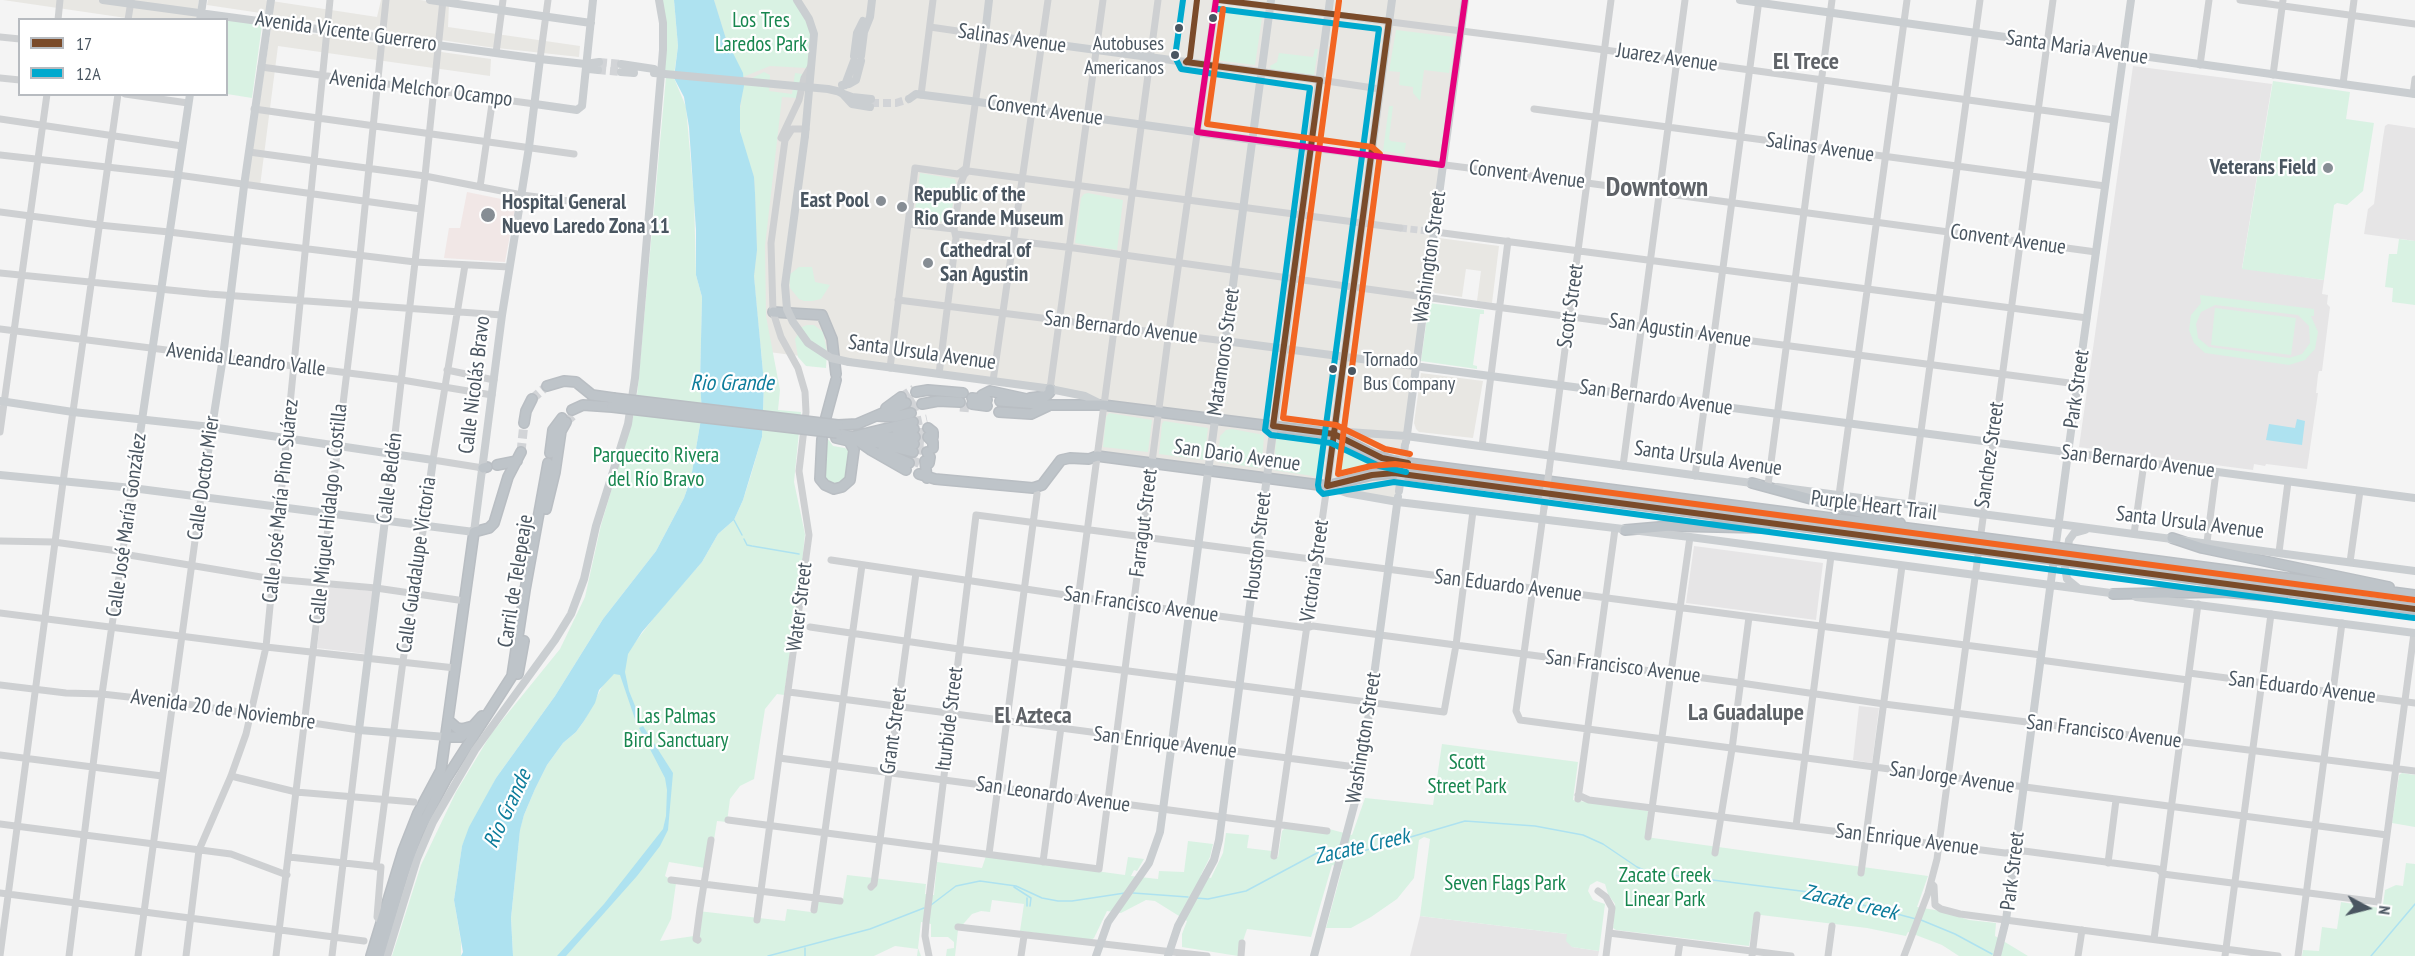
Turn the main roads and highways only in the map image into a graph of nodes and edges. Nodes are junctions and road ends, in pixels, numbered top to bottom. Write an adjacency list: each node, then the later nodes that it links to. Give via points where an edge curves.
1 (103, 0): 16 (main road, Avenida Vicente Guerrero)
2 (203, 0): 19 (main road)
3 (272, 0): 22 (main road, Calle Doctor Mier)
4 (430, 0): 14 (main road)
5 (592, 0): 23 (main road)
6 (659, 0): 109 (main road, via 664,43 636,370 628,424 584,579 571,614 555,640 475,750 433,822 417,859)
7 (797, 0): 45 (main road, Santa Ursula Avenue, bridge, via 813,27 805,133 785,285 787,309 793,322 807,343 831,358)
8 (989, 0): 29 (main road, Salinas Avenue, via 985,35)
9 (1330, 0): 30 (main road, Houston Street)
10 (1392, 0): 42 (main road, Victoria Street)
11 (1465, 0): 43 (main road, Washington Street)
12 (1740, 0): 15 (main road, Santa Maria Avenue)
13 (2131, 0): 24 (main road, Park Street)
14 (443, 1): 23 (main road)
15 (1758, 1): 24 (main road, Santa Maria Avenue)
16 (131, 2): 19 (main road, Avenida Vicente Guerrero)
17 (871, 2): 31 (main road, via 856,80)
18 (1270, 4): 29 (main road, Matamoros Street)
19 (201, 16): 21 (main road, Avenida Vicente Guerrero)
20 (228, 18): 22 (main road, Avenida Vicente Guerrero)
21 (228, 18)
22 (268, 21): 25 (main road, Avenida Vicente Guerrero); 62 (main road, Calle Doctor Mier)
23 (590, 23): 26 (main road)
24 (2124, 55): 32 (main road, Santa Maria Avenue); 71 (main road, Park Street)
25 (540, 59): 26 (main road, Avenida Vicente Guerrero); 36 (main road, Calle Nicolás Bravo)
26 (587, 65): 27 (main road, Avenida Vicente Guerrero); 36 (main road, Avenida Melchor Ocampo, via 580,108)
27 (598, 66)
28 (654, 71): 28 (main road, via 621,68 638,73); 31 (main road, bridge)
29 (1261, 72): 30 (main road, Salinas Avenue); 37 (main road, Matamoros Street)
30 (1320, 80): 38 (main road, Houston Street)
31 (843, 87): 35 (main road, via 852,100)
32 (2414, 94)
33 (916, 96): 37 (main road, Convent Avenue)
34 (189, 99): 58 (main road, Calle José María González)
35 (871, 101)
36 (535, 104): 73 (main road, Calle Nicolás Bravo, via 502,315 492,395)
37 (1252, 140): 38 (main road, Convent Avenue); 40 (main road, Matamoros Street)
38 (1311, 148): 41 (main road, Houston Street)
39 (773, 312): 57 (highway, via 822,315 832,339 836,377)
40 (1225, 340): 41 (main road, San Bernardo Avenue); 59 (main road, Matamoros Street)
41 (1283, 348): 42 (main road, San Bernardo Avenue); 61 (main road, Houston Street)
42 (1344, 356): 43 (main road, San Bernardo Avenue); 64 (main road, Victoria Street)
43 (1415, 366): 69 (main road, Washington Street); 71 (main road, San Bernardo Avenue)
44 (546, 386): 51 (highway, via 576,382)
45 (1050, 389): 46 (highway, via 1046,396); 54 (main road, Santa Ursula Avenue, via 1086,396)
46 (1028, 398): 50 (highway, via 990,391); 53 (highway)
47 (532, 399): 60 (highway)
48 (961, 400): 68 (highway, via 938,405); 68 (highway, via 939,393); 68 (highway, via 935,391)
49 (2, 401): 58 (main road)
50 (980, 401)
51 (612, 405): 55 (highway, via 583,405); 63 (highway, bridge); 63 (highway, bridge)
52 (1000, 405): 53 (highway)
53 (1050, 405): 54 (highway, Santa Ursula Avenue)
54 (1103, 405): 59 (highway, Santa Ursula Avenue)
55 (574, 412)
56 (878, 416): 63 (highway); 65 (highway, via 893,415); 65 (highway, via 888,405)
57 (826, 417)
58 (142, 419): 62 (main road); 79 (main road, Calle José María González)
59 (1215, 419): 61 (highway, Santa Ursula Avenue); 74 (main road, Matamoros Street)
60 (524, 423)
61 (1273, 426): 64 (highway, Santa Ursula Avenue); 76 (main road, Houston Street)
62 (211, 427): 80 (main road, Calle Doctor Mier); 85 (main road, Calle Guadalupe Victoria, via 433,460)
63 (837, 432): 66 (highway); 67 (highway, via 854,450 850,480 844,486 834,489 820,478)
64 (1334, 434): 69 (main road, Santa Ursula Avenue, via 1348,432); 78 (main road, Victoria Street); 89 (highway, Purple Heart Trail, via 1393,461)
65 (911, 435): 66 (highway); 66 (highway); 66 (highway); 66 (highway)
66 (853, 437)
67 (822, 439)
68 (926, 441): 74 (highway, San Dario Avenue, via 995,486 1042,485 1061,459 1070,458)
69 (1406, 441): 77 (main road, Santa Ursula Avenue, via 1482,446); 82 (main road, Washington Street, bridge)
70 (550, 453): 102 (highway, Carril de Telepeaje, via 554,425 564,420 536,554 521,667 508,693)
71 (2068, 453): 81 (main road, San Bernardo Avenue); 84 (main road, Park Street)
72 (548, 463): 102 (highway, via 512,676)
73 (489, 467): 90 (main road, Calle Nicolás Bravo); 90 (highway, via 519,456 508,477 495,523)
74 (1207, 470): 76 (highway, San Dario Avenue); 110 (main road, Matamoros Street, via 1173,744 1156,847 1114,912)
75 (0, 475): 79 (main road)
76 (1267, 478): 78 (highway, San Dario Avenue); 106 (main road, Houston Street, via 1217,852)
77 (1752, 483): 84 (main road, Santa Ursula Avenue); 89 (highway)
78 (1326, 486): 82 (main road, San Dario Avenue); 88 (highway, Purple Heart Trail, via 1394,473)
79 (132, 488): 80 (main road)
80 (201, 497): 83 (main road)
81 (2415, 498)
82 (1398, 502): 87 (main road, San Dario Avenue); 111 (main road, Washington Street, via 1362,768)
83 (385, 520): 85 (main road); 101 (main road, Calle Beldén)
84 (2058, 524): 86 (main road, Santa Ursula Avenue); 93 (main road, Park Street)
85 (424, 525): 90 (main road)
86 (2088, 528): 91 (main road, Santa Ursula Avenue); 94 (main road, via 2074,533 2069,540 2065,567 2067,579)
87 (1620, 529): 88 (highway, via 1704,526); 93 (main road, San Dario Avenue)
88 (1825, 530): 97 (highway, Purple Heart Trail, bridge)
89 (1925, 530): 96 (highway, Purple Heart Trail, bridge)
90 (474, 532): 100 (highway, Calle Nicolás Bravo)
91 (2172, 538): 92 (main road, Santa Ursula Avenue); 96 (highway, via 2202,548)
92 (2415, 571)
93 (2050, 586): 94 (main road, San Dario Avenue); 112 (main road, Park Street, via 2006,920)
94 (2081, 590): 95 (main road, San Dario Avenue)
95 (2114, 594): 97 (highway, via 2223,591); 99 (main road, San Dario Avenue)
96 (2415, 594)
97 (2356, 601): 98 (highway, Purple Heart Trail)
98 (2415, 609)
99 (2414, 633)
100 (448, 720): 102 (highway); 103 (highway, Calle Nicolás Bravo)
101 (359, 730): 103 (main road, Avenida 20 de Noviembre)
102 (474, 733): 103 (highway); 105 (highway)
103 (446, 737): 104 (highway, Calle Nicolás Bravo)
104 (444, 749): 105 (highway, via 449,765); 107 (highway, Calle Nicolás Bravo, via 440,775 411,830)
105 (431, 807): 108 (highway, via 410,855)
106 (1168, 954)
107 (371, 956)
108 (379, 956)
109 (387, 956)
110 (1096, 956)
111 (1314, 956)
112 (1997, 956)

